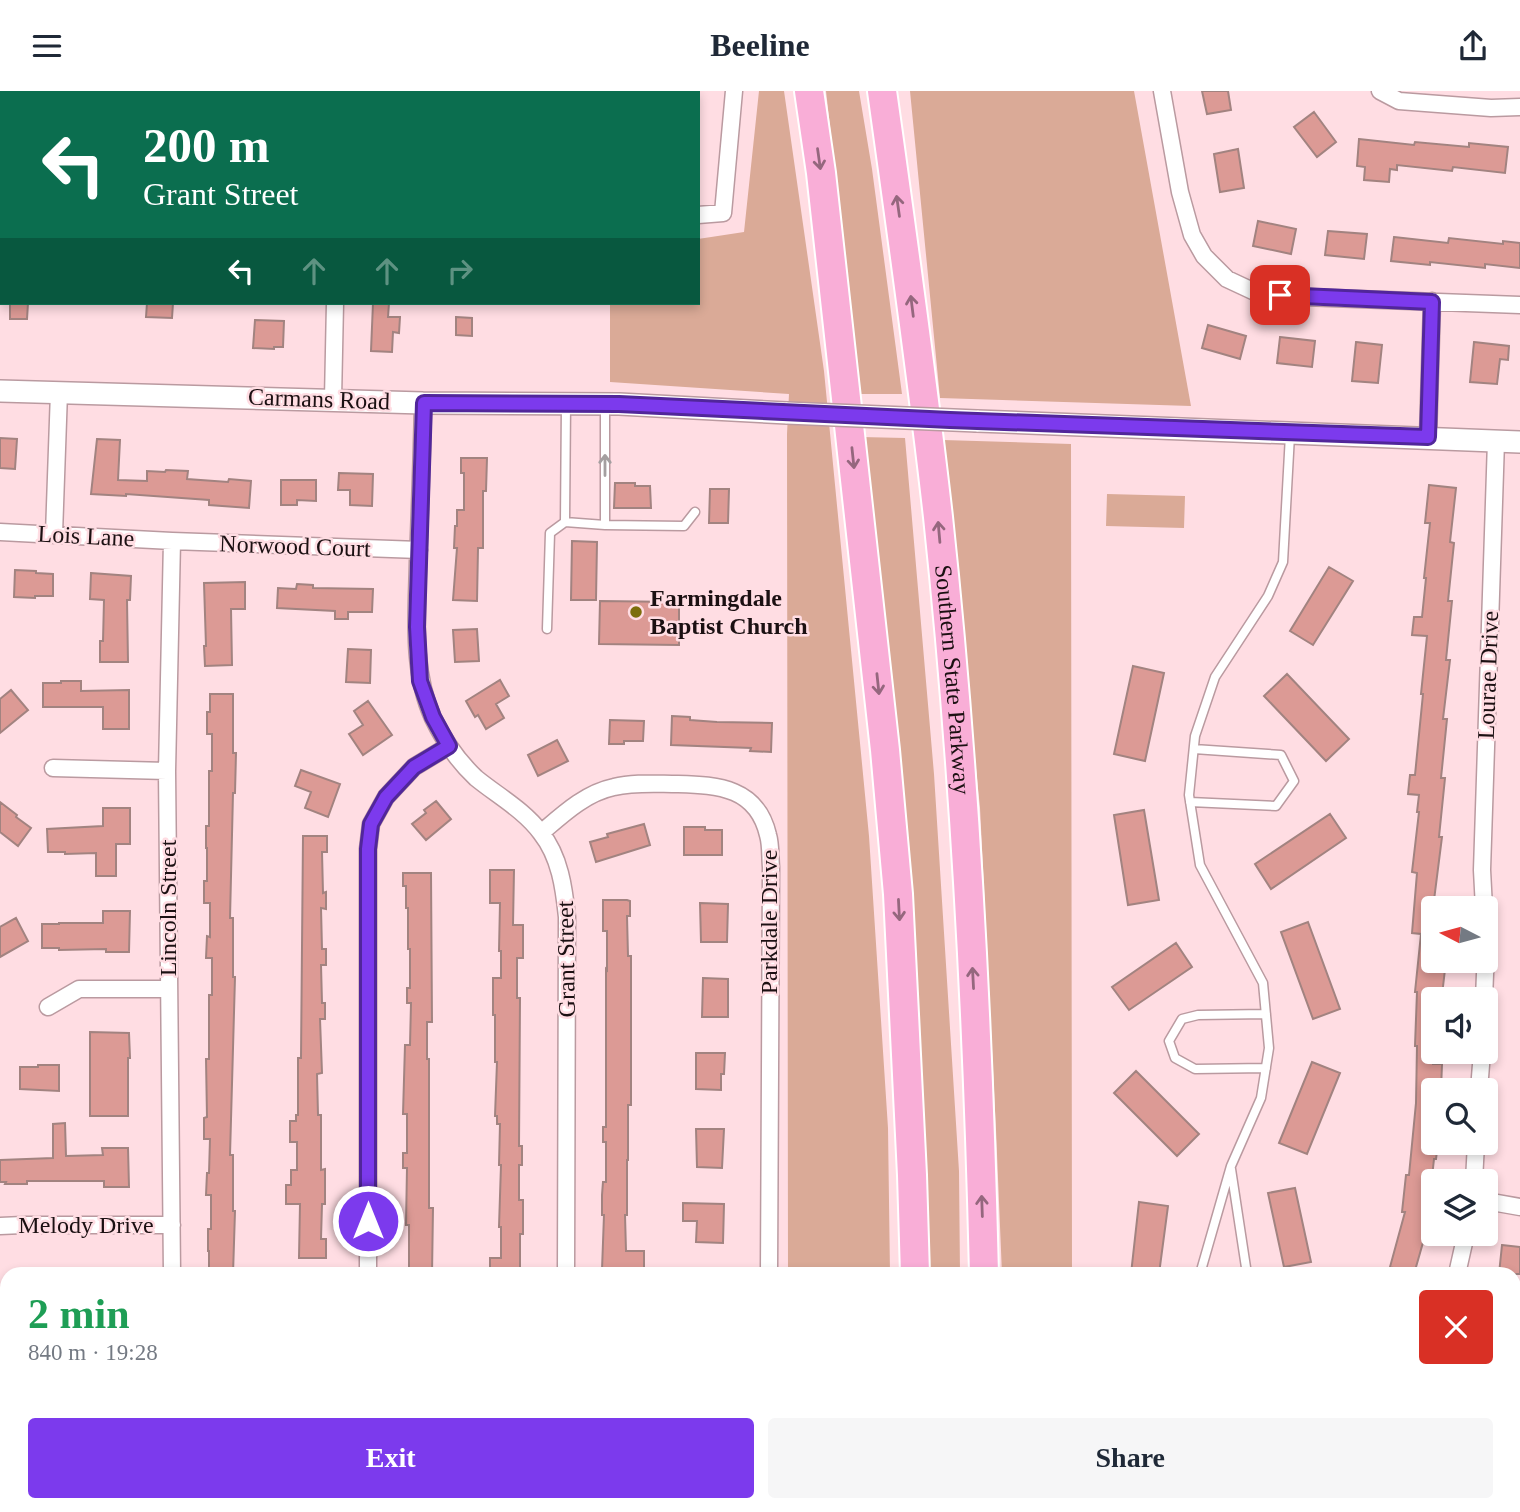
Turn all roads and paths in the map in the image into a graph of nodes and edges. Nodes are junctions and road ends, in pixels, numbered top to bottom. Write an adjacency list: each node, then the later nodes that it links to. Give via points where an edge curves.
1 (734, 91): 7 (street, via 723,213)
2 (810, 91): 50 (highway, one-way to 50, via 885,750 898,908)
3 (882, 91): 51 (highway, Southern State Parkway, one-way to 3, via 977,1055 951,652 937,505)
4 (1162, 91): 8 (street, via 1192,235 1203,256 1227,279 1257,293)
5 (1380, 91): 6 (street, via 1399,101)
6 (1520, 107)
7 (700, 215)
8 (1432, 302): 10 (street); 18 (street)
9 (335, 305): 13 (street)
10 (1520, 305)
11 (0, 391): 12 (street, Carmans Road)
12 (60, 392): 13 (street, Carmans Road); 25 (street)
13 (332, 399): 14 (street, Carmans Road)
14 (424, 403): 15 (street, Carmans Road); 27 (street, Grant Street)
15 (566, 404): 16 (street, Carmans Road); 22 (lane)
16 (605, 404): 17 (street, Carmans Road, bridge); 23 (lane, one-way to 16)
17 (1290, 432): 18 (street, Carmans Road); 30 (lane, via 1283,562 1268,596 1215,677)
18 (1428, 437): 19 (street, Carmans Road)
19 (1496, 441): 20 (street, Carmans Road); 35 (street, Lourae Drive)
20 (1520, 442)
21 (695, 512): 23 (lane, via 684,526)
22 (565, 521): 23 (lane); 28 (lane, via 550,533)
23 (605, 525)
24 (0, 532): 25 (street, Lois Lane)
25 (54, 534): 26 (street, Lois Lane)
26 (172, 541): 27 (street, Norwood Court); 32 (street, Lincoln Street)
27 (419, 550): 29 (street, Grant Street, via 420,681)
28 (547, 629)
29 (449, 746): 34 (street, Grant Street, via 475,777); 47 (street, via 414,767 386,797 371,824)
30 (1194, 749): 33 (lane); 33 (lane, via 1280,755 1294,782 1276,806)
31 (53, 768): 32 (street)
32 (167, 771): 36 (street, Lincoln Street)
33 (1190, 802): 38 (lane, via 1200,865 1264,983)
34 (541, 833): 48 (street, Grant Street, via 564,885 567,918); 49 (street, Parkdale Drive, via 584,799 613,787 661,784 727,789 758,811 769,835 771,867)
35 (1483, 896)
36 (168, 989): 37 (street, via 79,989); 43 (street, Lincoln Street)
37 (48, 1007)
38 (1266, 1014): 39 (lane); 39 (lane, via 1182,1019 1169,1041 1175,1058 1195,1069)
39 (1266, 1068): 40 (lane, via 1261,1098)
40 (1231, 1167): 52 (lane); 53 (lane)
41 (1498, 1203): 42 (street)
42 (1520, 1207)
43 (172, 1225): 44 (street, Melody Drive); 46 (street, Lincoln Street)
44 (0, 1226)
45 (1463, 1246): 54 (street)
46 (172, 1267)
47 (368, 1267)
48 (566, 1267)
49 (769, 1267)
50 (915, 1267)
51 (984, 1267)
52 (1202, 1267)
53 (1246, 1267)
54 (1459, 1267)

